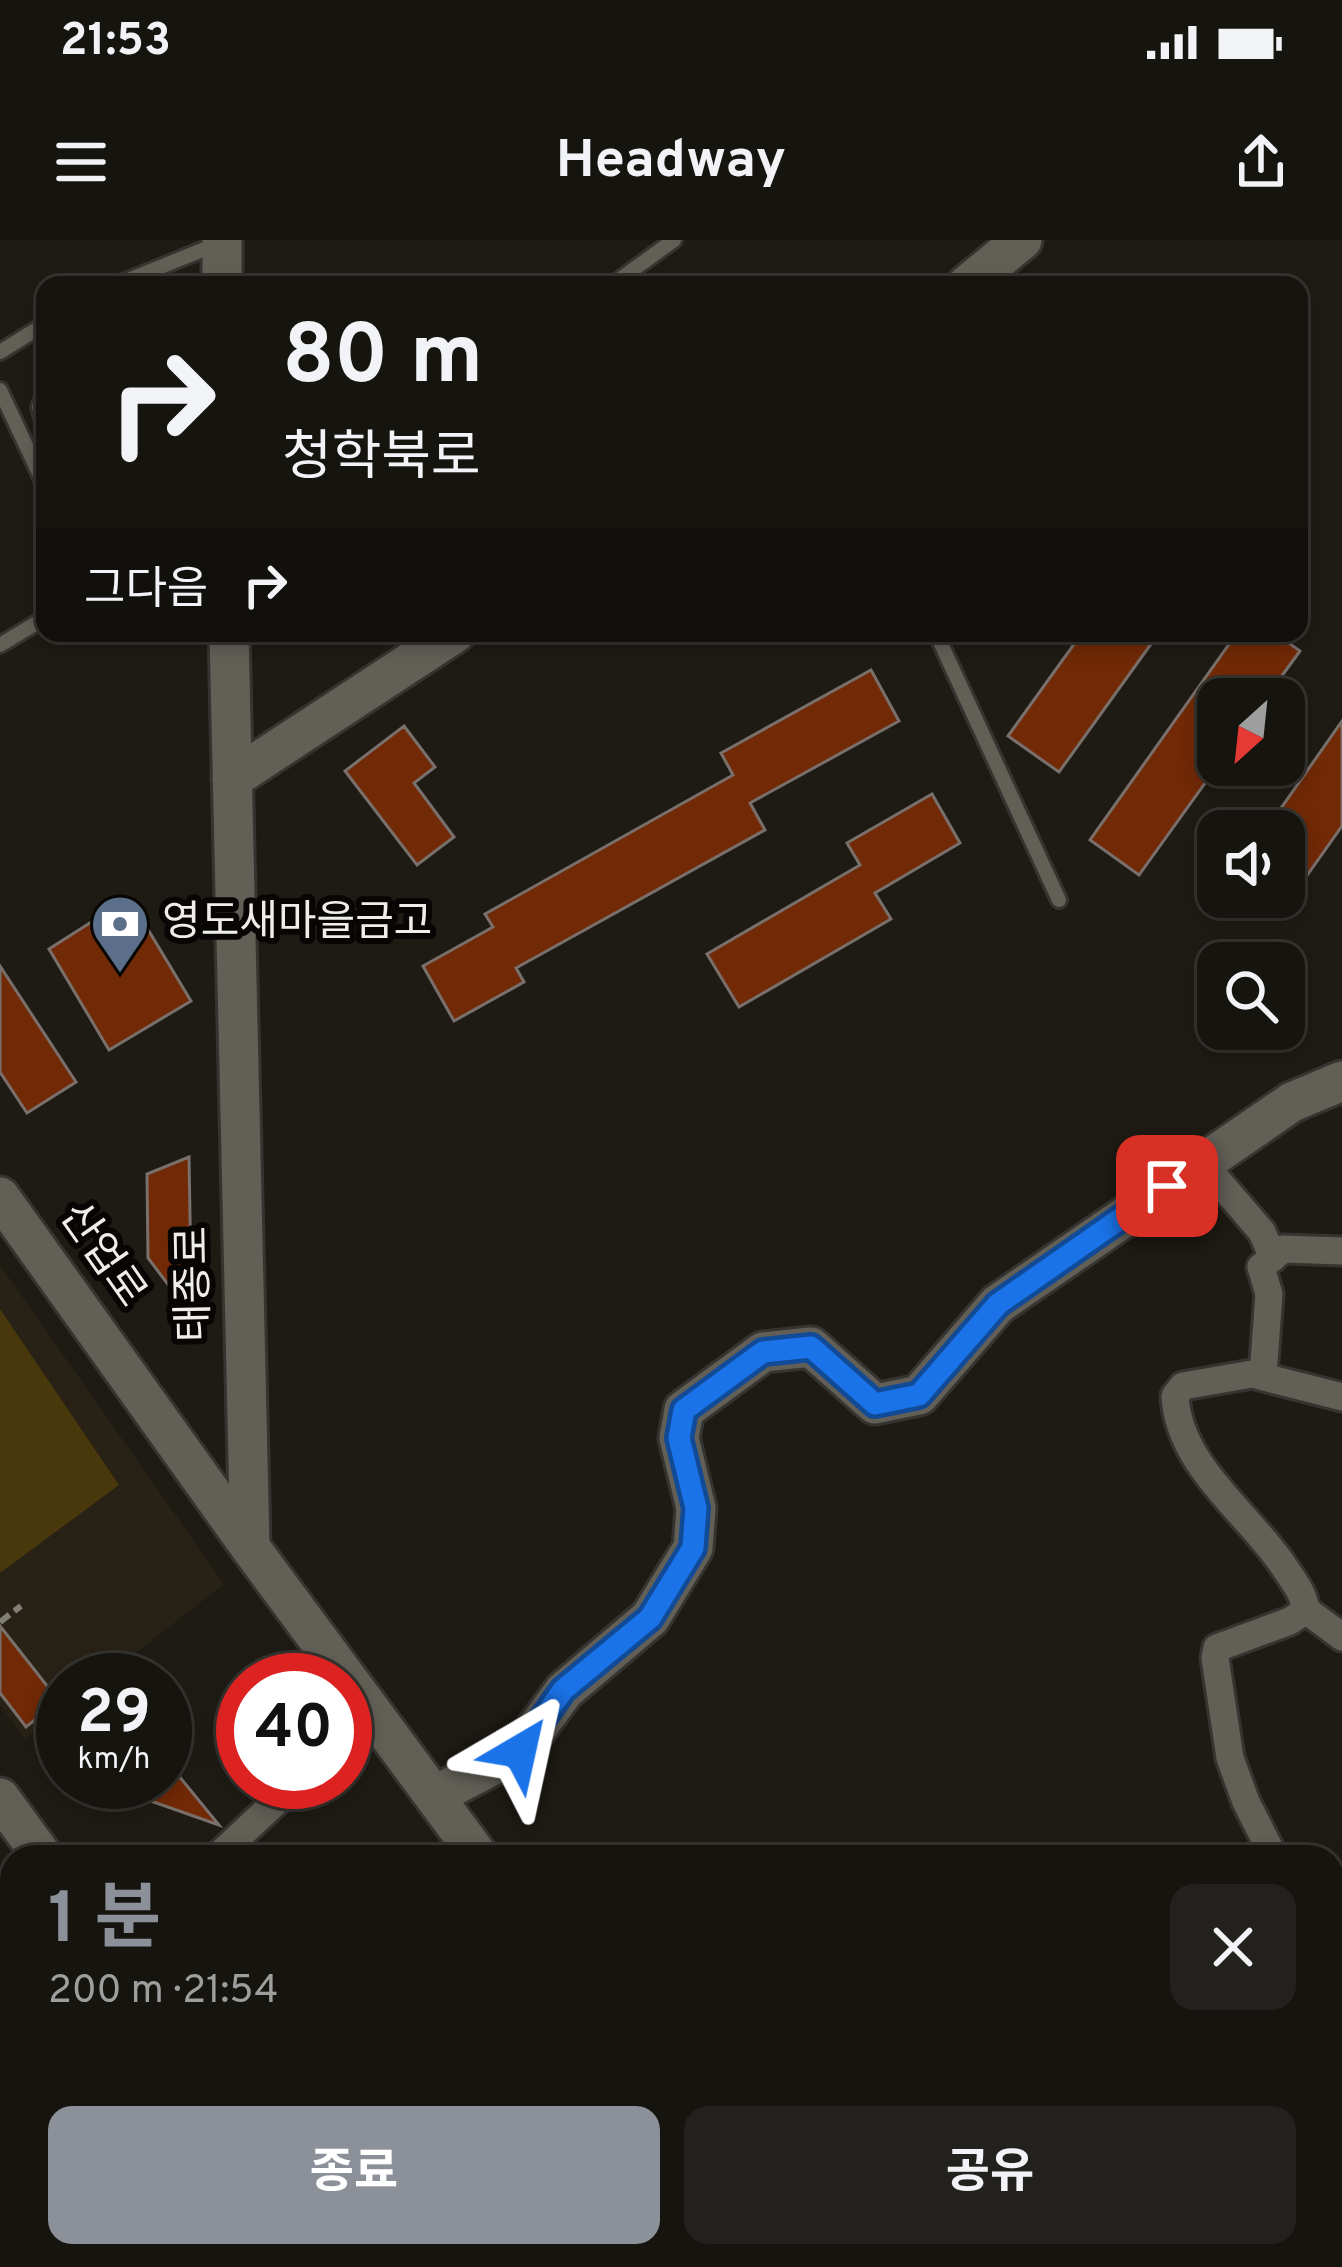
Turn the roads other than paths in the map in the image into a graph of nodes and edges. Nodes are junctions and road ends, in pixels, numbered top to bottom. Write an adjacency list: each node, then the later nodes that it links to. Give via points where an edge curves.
1 (674, 240): 8 (lane)
2 (1022, 240): 9 (main road)
3 (222, 241): 4 (lane); 7 (main road)
4 (152, 268): 5 (lane); 6 (lane)
5 (135, 276)
6 (150, 276)
7 (223, 276)
8 (624, 276)
9 (978, 276)
10 (36, 330): 11 (lane)
11 (0, 352)
12 (0, 390): 13 (lane)
13 (36, 467)
14 (36, 623): 18 (lane)
15 (230, 642): 19 (main road, 태종로)
16 (441, 642): 19 (main road)
17 (940, 642): 20 (lane)
18 (0, 645)
19 (232, 779): 28 (main road, 태종로)
20 (1059, 900)
21 (1342, 1081): 22 (main road, via 1292,1102)
22 (1202, 1162): 25 (street, via 1262,1232); 33 (main road, via 998,1304 919,1395 875,1404 811,1347 763,1352 684,1410 679,1438 696,1508 693,1548 650,1618 563,1690 520,1751)
23 (0, 1197): 28 (main road, 산업로)
24 (1342, 1250): 25 (street, via 1283,1250)
25 (1273, 1258): 26 (street, via 1262,1267 1269,1294)
26 (1263, 1376): 27 (street); 29 (street, via 1183,1386 1176,1408 1187,1444 1278,1558)
27 (1342, 1396)
28 (250, 1547): 31 (main road)
29 (1306, 1610): 30 (street); 39 (street, via 1217,1648 1214,1658 1230,1758)
30 (1342, 1637)
31 (315, 1653)
32 (372, 1736): 33 (main road)
33 (434, 1796): 38 (main road)
34 (0, 1798): 36 (main road)
35 (268, 1809): 37 (street)
36 (34, 1845)
37 (230, 1845)
38 (470, 1845)
39 (1268, 1845)

